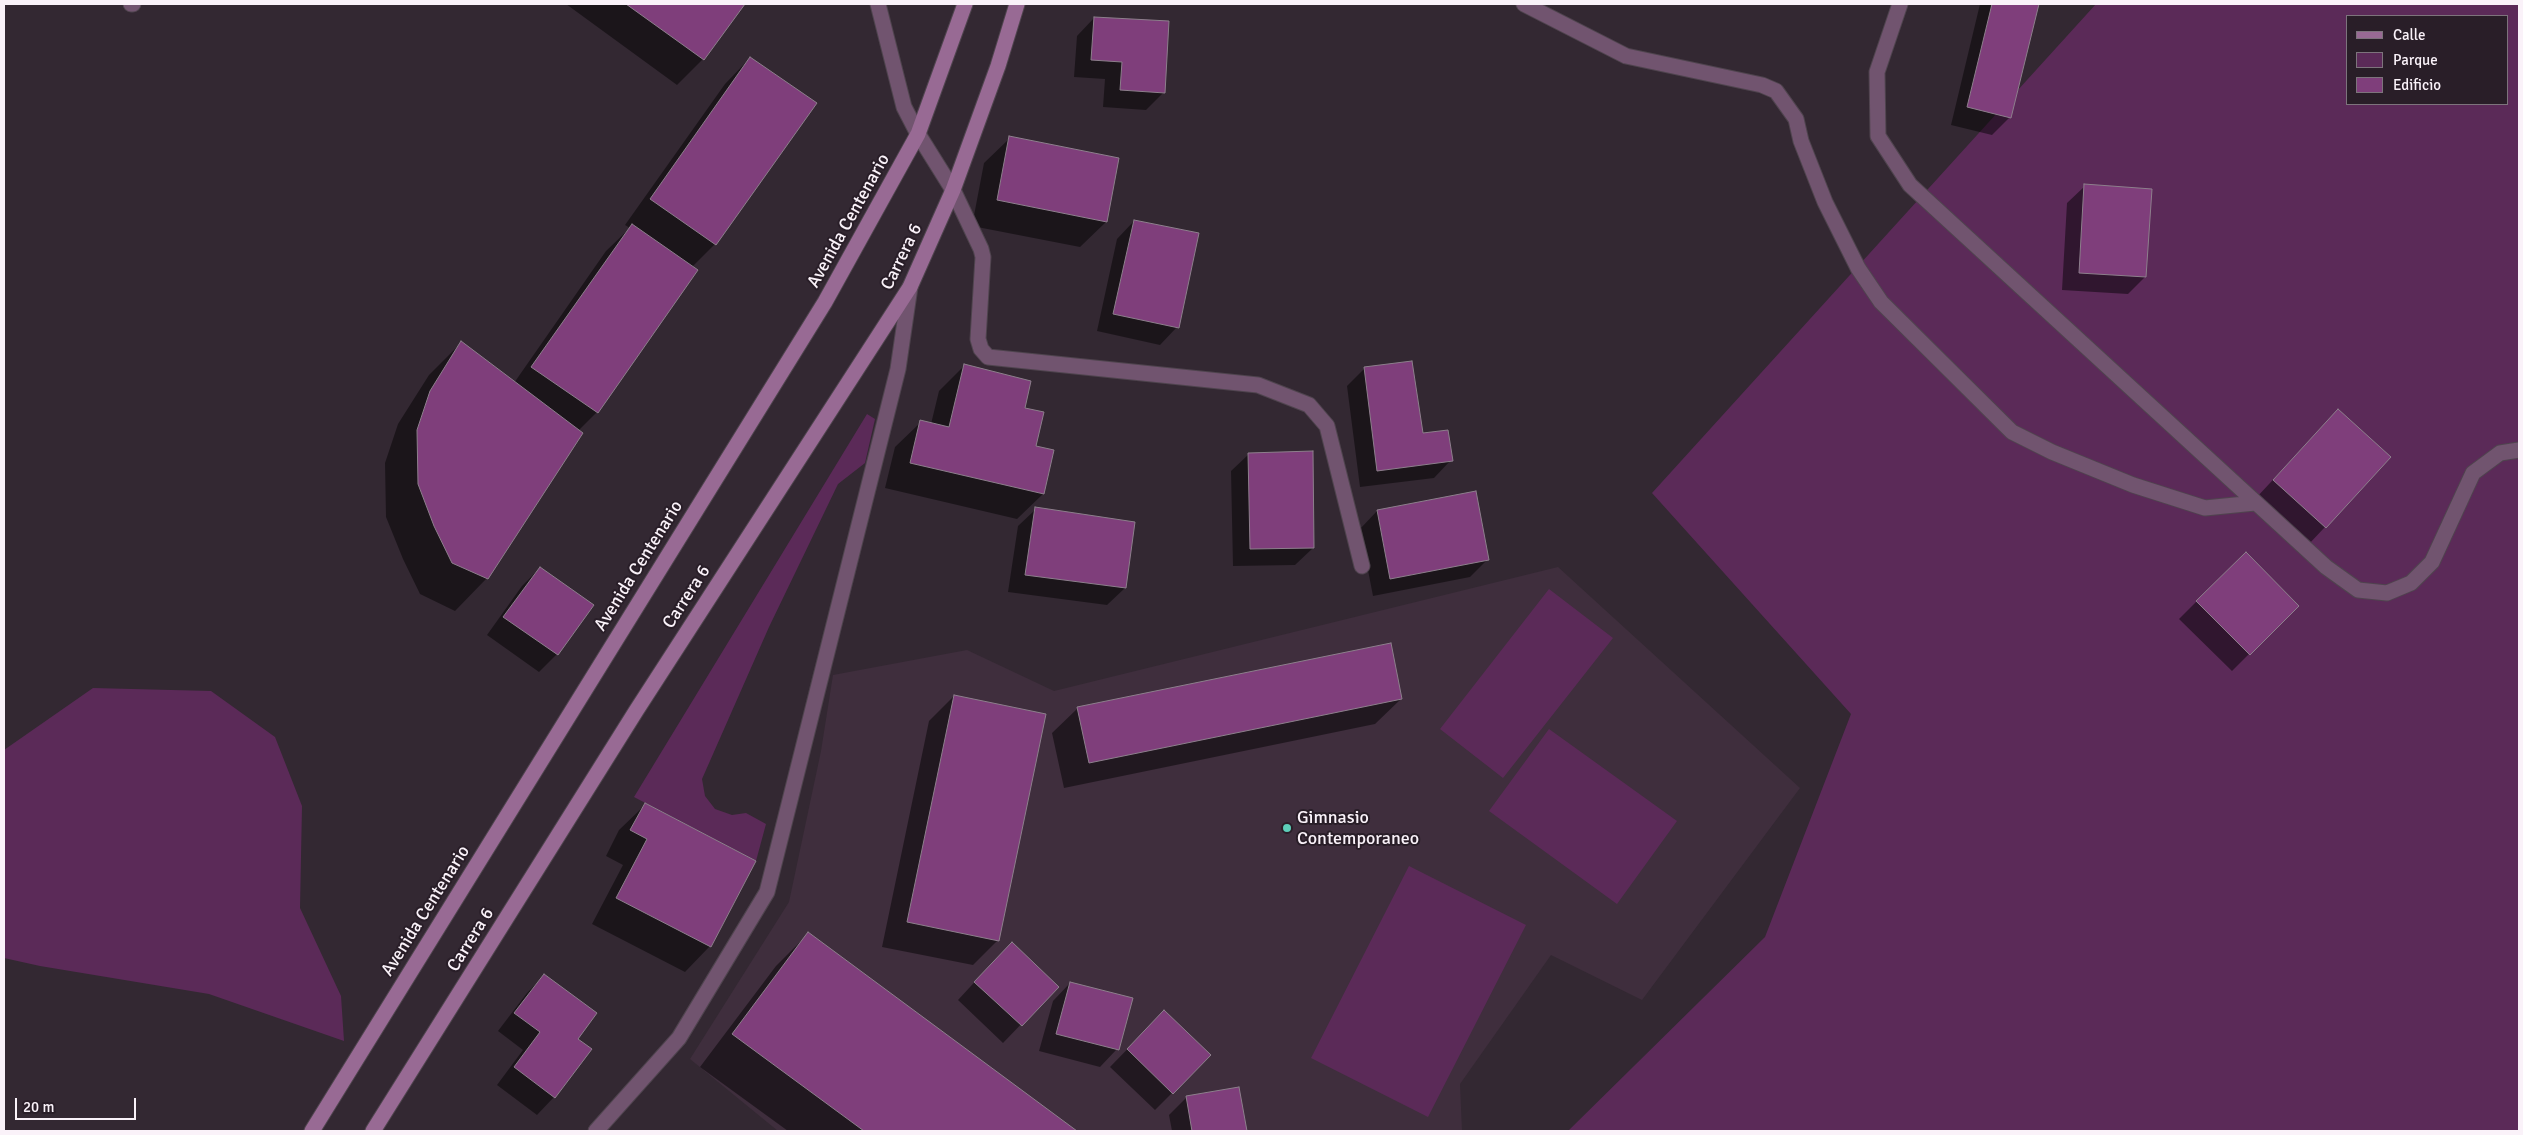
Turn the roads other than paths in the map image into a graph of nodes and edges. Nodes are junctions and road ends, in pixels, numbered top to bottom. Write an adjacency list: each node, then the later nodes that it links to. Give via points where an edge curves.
1 (878, 4): 6 (street, via 904,107)
2 (966, 4): 6 (main road, Avenida Centenario)
3 (1018, 4): 7 (main road, Carrera 6)
4 (1524, 4): 10 (street, via 1626,56 1762,85 1776,91 1796,119 1801,141 1825,202 1858,268 1881,302 2012,432 2133,486 2205,508)
5 (1900, 4): 10 (street, via 1877,72 1878,136 1910,185)
6 (918, 134): 7 (street); 12 (main road, Avenida Centenario, via 825,302)
7 (953, 190): 8 (main road, Carrera 6); 11 (street, via 983,257 978,339 988,357 1258,385 1309,405 1327,426)
8 (910, 287): 13 (main road, Carrera 6, via 636,711); 14 (street, via 898,369 767,892 679,1038)
9 (2519, 450): 10 (street, via 2500,453 2473,473 2432,562 2411,583 2387,593 2358,590 2326,568)
10 (2255, 503)
11 (1362, 566)
12 (312, 1131)
13 (373, 1131)
14 (597, 1131)

